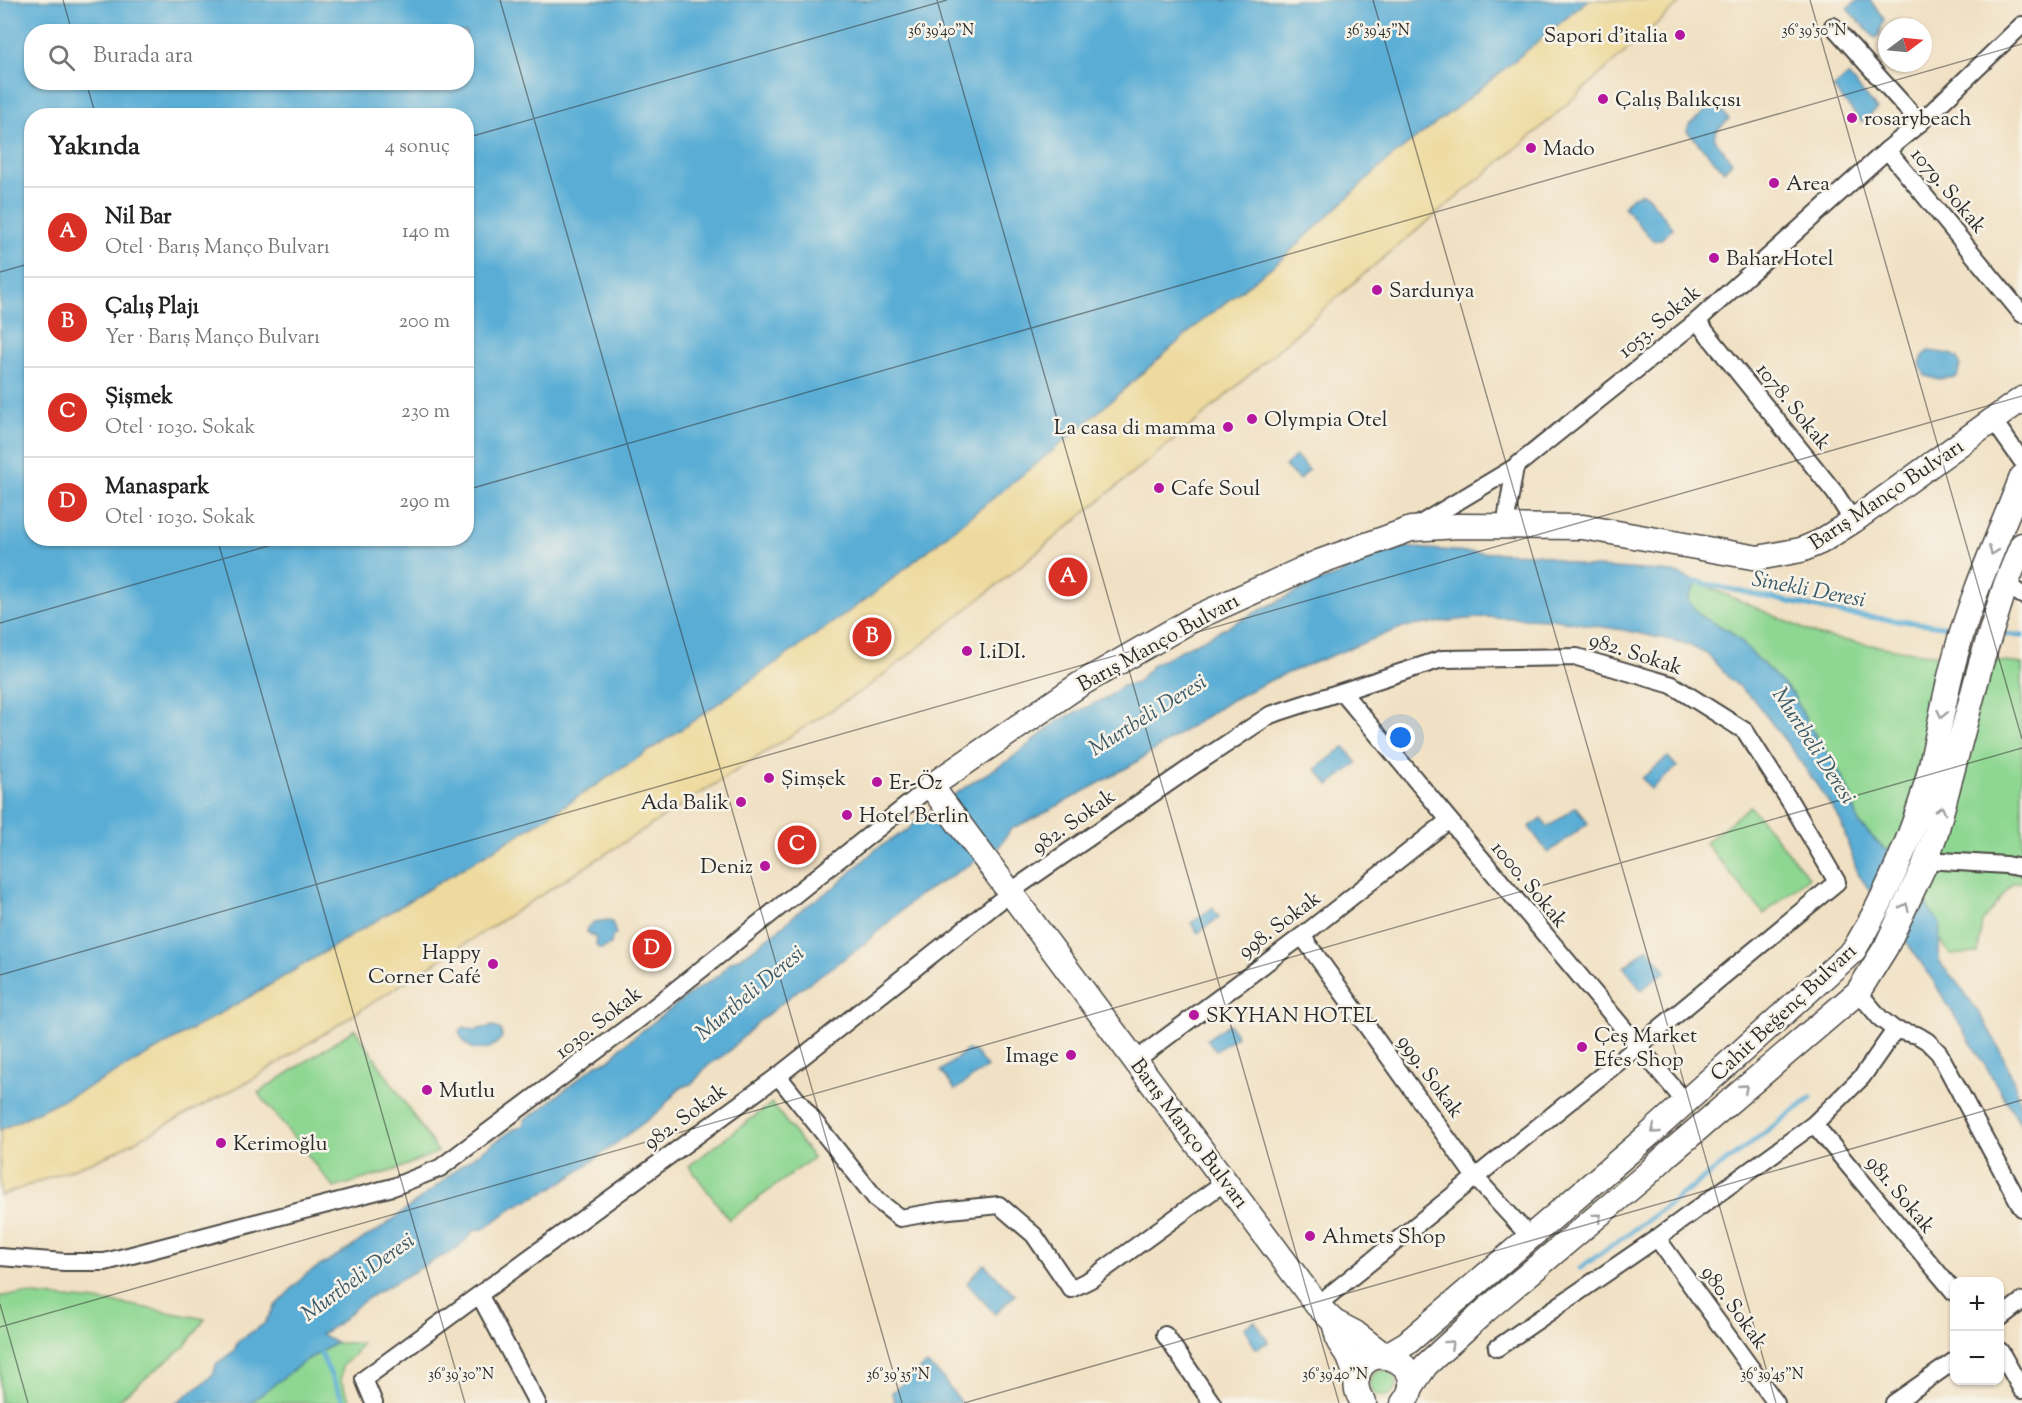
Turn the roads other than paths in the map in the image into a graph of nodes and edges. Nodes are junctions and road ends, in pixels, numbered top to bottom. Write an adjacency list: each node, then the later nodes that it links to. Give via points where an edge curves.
1 (2022, 25): 3 (street, 1053. Sokak)
2 (1833, 26): 3 (street)
3 (1920, 123): 4 (street, 1053. Sokak)
4 (1887, 150): 5 (street, 1079. Sokak); 6 (street, 1053. Sokak)
5 (2022, 314)
6 (1696, 321): 10 (street, 1053. Sokak); 12 (street, 1078. Sokak, via 1835,493)
7 (2022, 399): 8 (main road, Barış Manço Bulvarı)
8 (1993, 420): 9 (street); 12 (main road, Barış Manço Bulvarı)
9 (2022, 461)
10 (1515, 467): 13 (street); 14 (street, 1053. Sokak)
11 (2022, 477): 29 (main road, Cahit Beğenç Bulvarı, one-way to 29, via 1955,657 1928,779 1906,845 1875,914 1854,950)
12 (1853, 521): 13 (main road, Barış Manço Bulvarı, via 1801,550 1758,558 1583,527)
13 (1505, 526): 14 (main road, Barış Manço Bulvarı)
14 (1411, 529): 18 (main road, Barış Manço Bulvarı, via 1319,562 1194,618 1079,684)
15 (2022, 545): 16 (main road, Cahit Beğenç Bulvarı)
16 (2014, 590): 20 (main road, Cahit Beğenç Bulvarı, one-way to 16, via 1981,663 1997,614)
17 (1342, 692): 19 (street, 1000. Sokak); 22 (street, 982. Sokak, via 1270,715); 26 (street, 982. Sokak, via 1442,659 1577,657 1672,685 1745,731 1837,882)
18 (931, 786): 22 (main road, Barış Manço Bulvarı); 36 (street, 1030. Sokak, via 643,1016 440,1168 393,1187 105,1262)
19 (1448, 821): 23 (street, 998. Sokak); 26 (street, 1000. Sokak)
20 (1925, 863): 21 (street); 24 (main road, Cahit Beğenç Bulvarı, one-way to 20, via 1886,947)
21 (2022, 868)
22 (1009, 893): 27 (main road, Barış Manço Bulvarı); 28 (street, 982. Sokak)
23 (1302, 936): 27 (street, 998. Sokak); 31 (street, 999. Sokak)
24 (1858, 992): 25 (street); 49 (main road, Cahit Beğenç Bulvarı, one-way to 24, via 1425,1365)
25 (1895, 1030): 30 (street, via 1862,1077); 33 (street, via 1917,1035 1939,1053)
26 (1637, 1047): 29 (street, 1000. Sokak); 31 (street)
27 (1136, 1060): 32 (main road, Barış Manço Bulvarı)
28 (778, 1076): 32 (street, via 877,1200 900,1218 999,1205 1034,1235 1071,1289 1091,1279); 38 (street, 982. Sokak)
29 (1686, 1103): 34 (main road, Cahit Beğenç Bulvarı, one-way to 34)
30 (1814, 1124): 35 (street); 37 (street, 981. Sokak)
31 (1475, 1177): 34 (street, 999. Sokak); 40 (street)
32 (1226, 1181): 40 (main road, Barış Manço Bulvarı)
33 (2022, 1208)
34 (1530, 1237): 44 (main road, Cahit Beğenç Bulvarı, via 1407,1343)
35 (1657, 1238): 43 (street); 55 (street, 980. Sokak)
36 (0, 1257)
37 (1950, 1287)
38 (480, 1296): 50 (street, 982. Sokak, via 364,1379); 51 (street)
39 (2022, 1301): 41 (street)
40 (1326, 1313): 44 (main road, Barış Manço Bulvarı); 47 (main road, Barış Manço Bulvarı)
41 (2004, 1315)
42 (1165, 1335): 52 (street)
43 (1497, 1348)
44 (1385, 1356): 47 (main road, Cahit Beğenç Bulvarı, via 1365,1363); 49 (main road, Barış Manço Bulvarı, via 1396,1359 1410,1376)
45 (2004, 1358): 48 (street)
46 (1950, 1364): 56 (street)
47 (1357, 1378): 53 (main road, Cahit Beğenç Bulvarı); 54 (main road, Barış Manço Bulvarı, via 1358,1394)
48 (2022, 1390)
49 (1410, 1398)
50 (374, 1403)
51 (537, 1403)
52 (1212, 1403)
53 (1342, 1403)
54 (1364, 1403)
55 (1776, 1403)
56 (1894, 1403)

